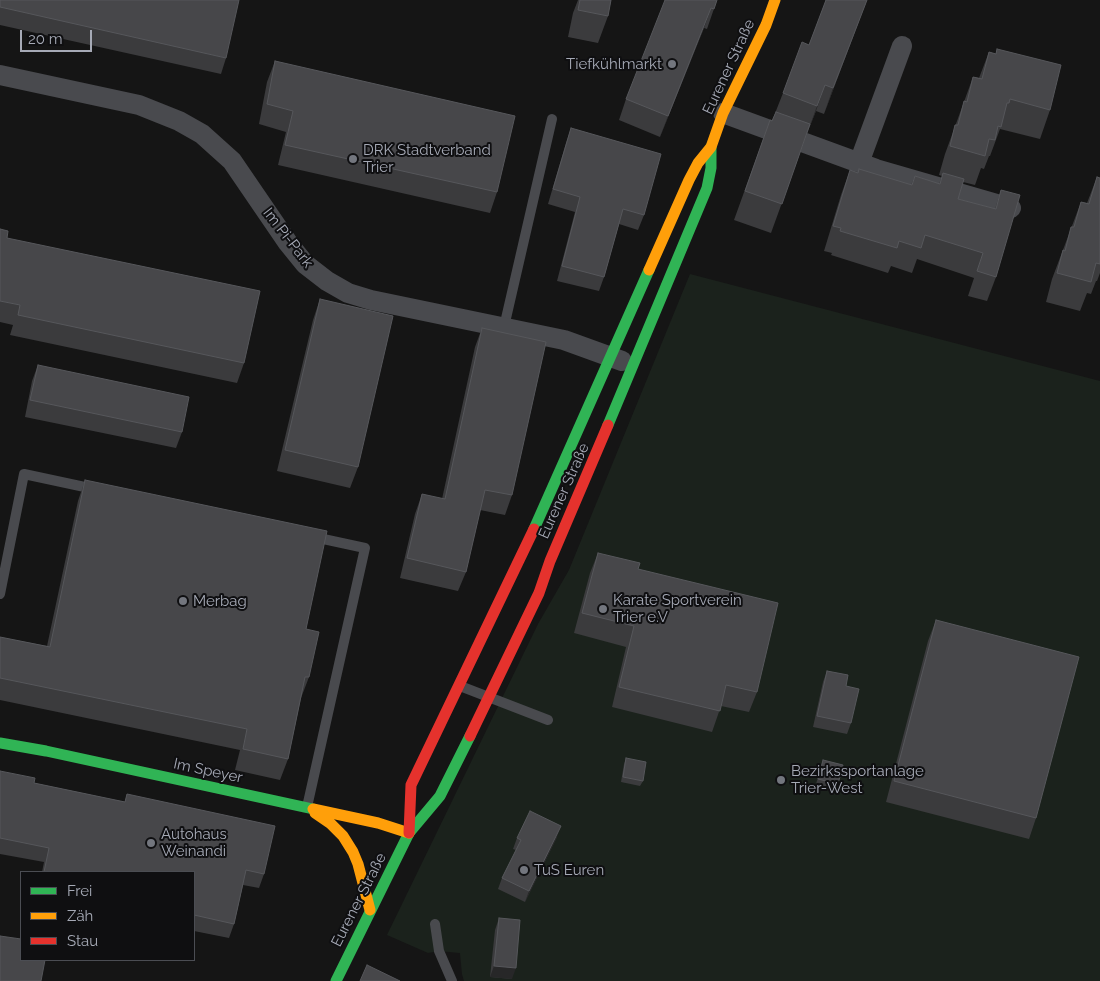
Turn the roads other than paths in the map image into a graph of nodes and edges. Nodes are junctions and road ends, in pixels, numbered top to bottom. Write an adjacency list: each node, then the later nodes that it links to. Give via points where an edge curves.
1 (775, 0): 4 (street, Eurener Straße)
2 (902, 46): 7 (street)
3 (0, 75): 9 (street, Im Pi-Park, via 139,105 179,121 202,134 232,161 288,244 305,264 327,281 371,300)
4 (723, 113): 6 (street, Eurener Straße); 7 (street)
5 (552, 118): 9 (lane)
6 (711, 147): 10 (street, Eurener Straße, via 688,180); 11 (street, Eurener Straße, via 707,188)
7 (859, 163): 8 (street)
8 (1011, 208)
9 (504, 328): 10 (street, Im Pi-Park, via 564,340)
10 (609, 355): 11 (street, Im Pi-Park); 14 (street, Eurener Straße)
11 (633, 366): 14 (street, Eurener Straße, via 602,442)
12 (102, 491): 15 (lane, via 24,474)
13 (306, 535): 20 (lane, via 365,548)
14 (536, 557): 16 (street, Eurener Straße); 17 (street, Eurener Straße, via 539,593)
15 (0, 594)
16 (459, 685): 17 (lane); 21 (street, Eurener Straße, via 411,785)
17 (490, 696): 18 (lane); 21 (street, Eurener Straße, via 440,796)
18 (548, 720)
19 (0, 743): 20 (street, Im Speyer)
20 (307, 808): 21 (street, Im Speyer); 22 (street, via 343,836 358,864)
21 (409, 833): 22 (street, Eurener Straße)
22 (370, 910): 24 (street, Eurener Straße)
23 (435, 924): 25 (lane, via 438,951)
24 (336, 981)
25 (452, 981)

